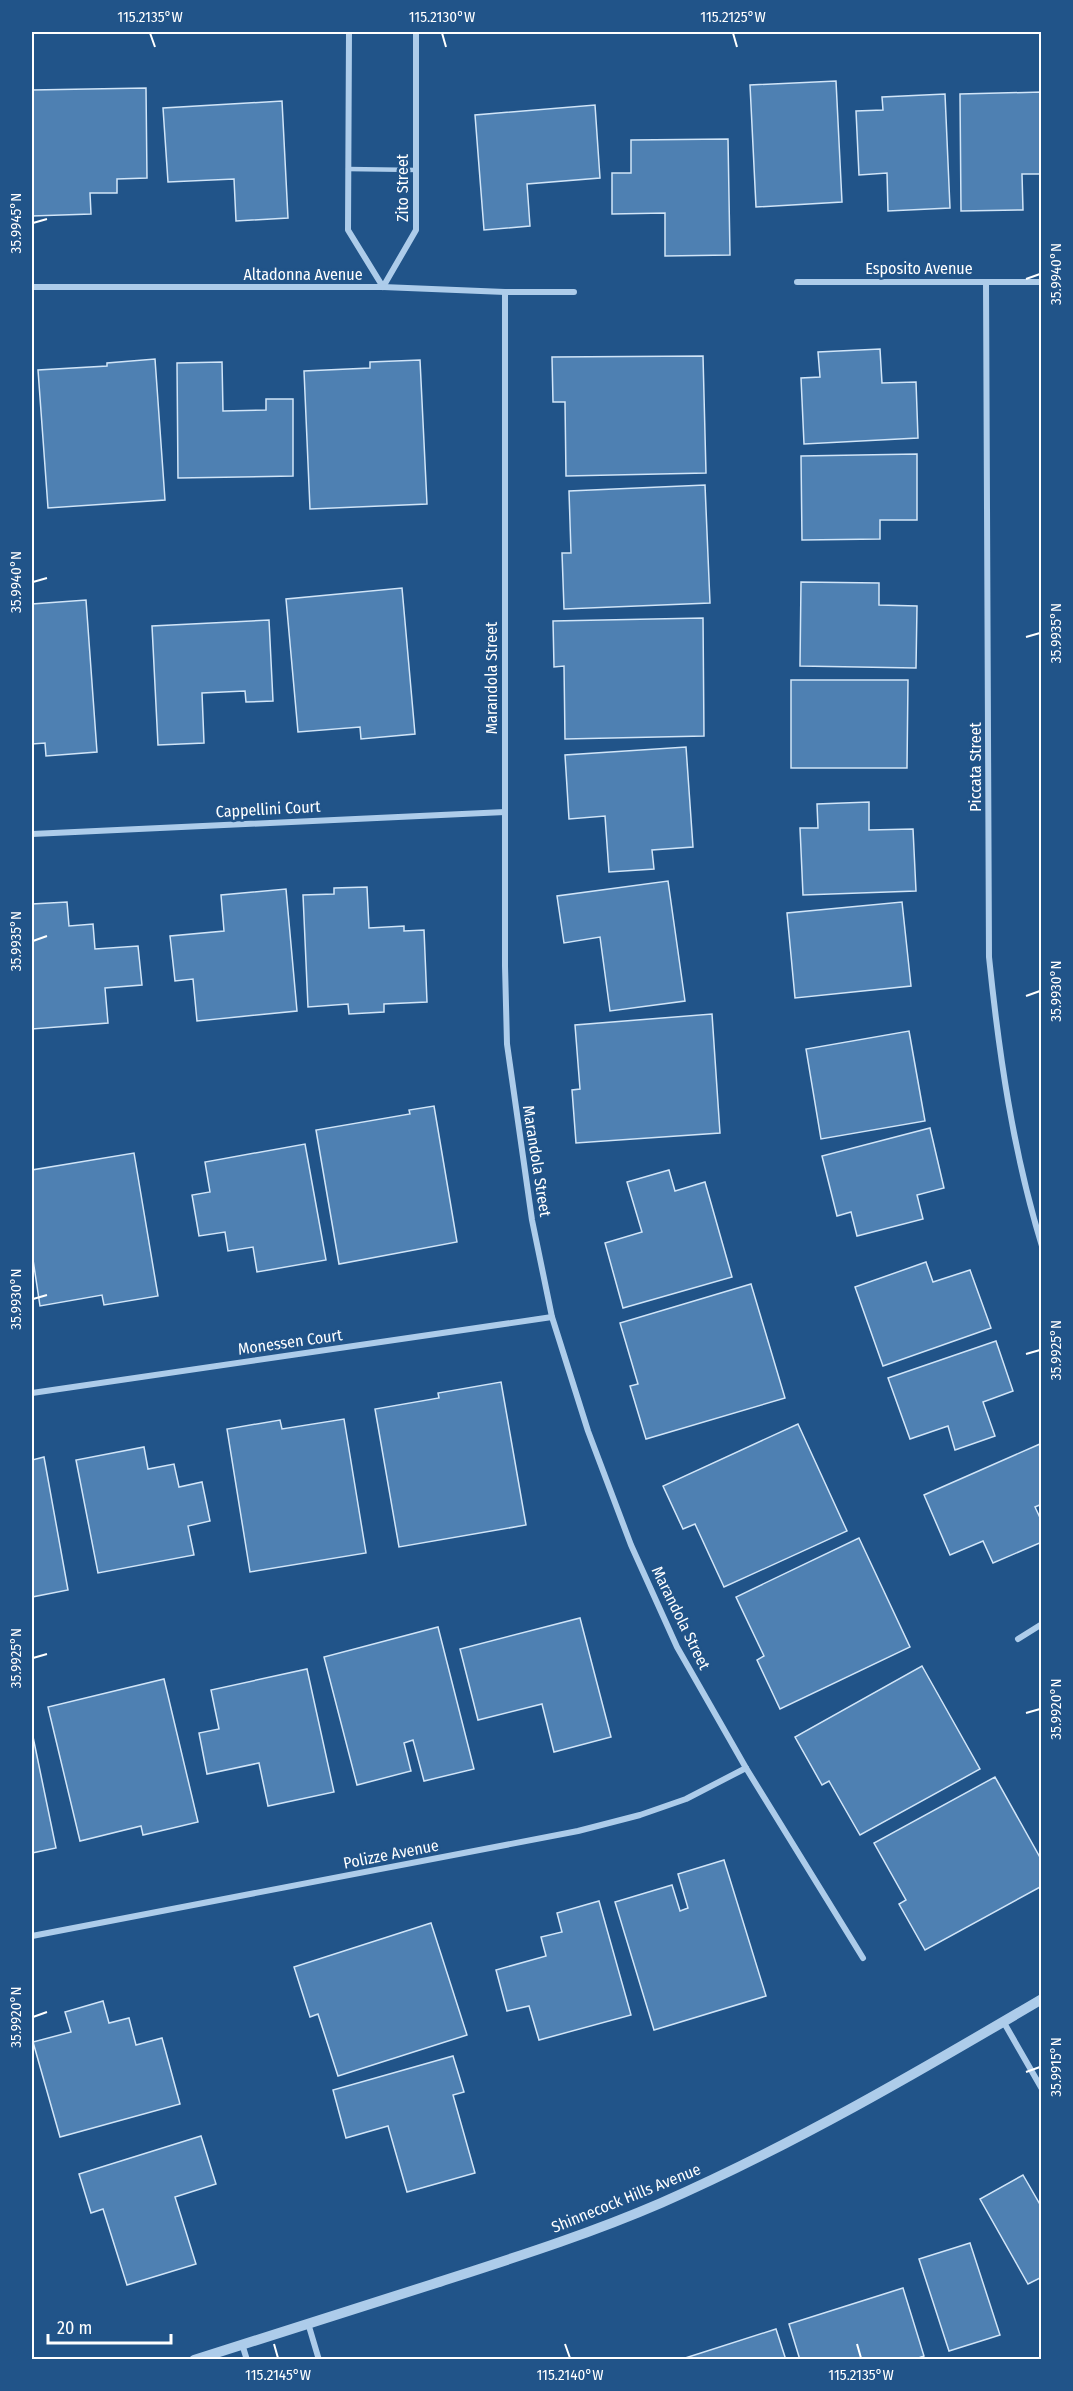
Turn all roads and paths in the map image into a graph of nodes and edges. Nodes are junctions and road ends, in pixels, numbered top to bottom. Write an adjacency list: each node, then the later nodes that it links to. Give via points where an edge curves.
1 (349, 32): 3 (street)
2 (416, 32): 4 (street, Zito Street)
3 (348, 170): 4 (lane); 9 (street, via 348,230)
4 (416, 170): 9 (street, Zito Street, via 416,230)
5 (797, 282): 6 (street, Esposito Avenue)
6 (986, 282): 7 (street, Esposito Avenue); 14 (street, Piccata Street, via 989,957 998,1049)
7 (1041, 282)
8 (32, 287): 9 (street, Altadonna Avenue)
9 (383, 287): 10 (street, Altadonna Avenue)
10 (505, 292): 11 (street, Altadonna Avenue); 12 (street, Marandola Street)
11 (574, 292)
12 (505, 812): 13 (street, Cappellini Court); 15 (street, Marandola Street, via 507,1044 532,1220)
13 (32, 834)
14 (1041, 1246)
15 (552, 1317): 16 (street, Monessen Court); 19 (street, Marandola Street, via 588,1431 631,1545 677,1647)
16 (32, 1393)
17 (1041, 1624): 18 (street)
18 (1018, 1639)
19 (746, 1768): 20 (street, Polizze Avenue, via 686,1799 578,1831); 21 (street, Marandola Street)
20 (32, 1936)
21 (863, 1958)
22 (1041, 1999): 23 (street, Shinnecock Hills Avenue)
23 (1004, 2021): 24 (street); 25 (street, Shinnecock Hills Avenue, via 782,2145 660,2203 572,2238)
24 (1041, 2089)
25 (308, 2324): 26 (street, Shinnecock Hills Avenue); 29 (street)
26 (242, 2344): 27 (street, Shinnecock Hills Avenue); 28 (street)
27 (194, 2360)
28 (247, 2360)
29 (319, 2360)

